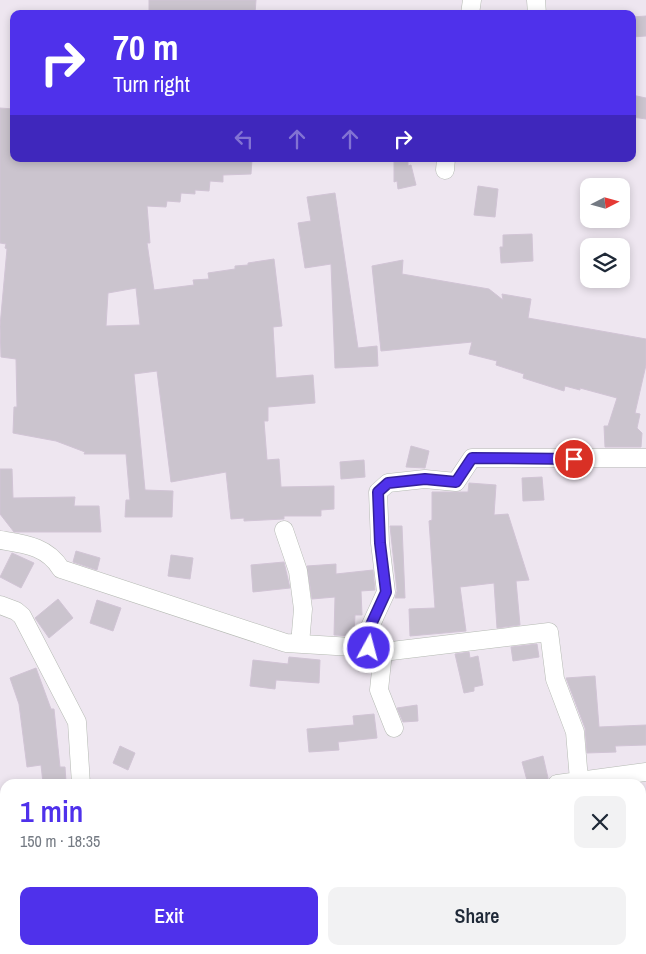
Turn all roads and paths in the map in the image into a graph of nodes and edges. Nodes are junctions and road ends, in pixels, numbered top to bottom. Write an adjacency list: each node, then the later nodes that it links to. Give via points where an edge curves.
1 (646, 458): 6 (street, via 472,458 456,482 425,479 388,483 378,492 386,592 369,629)
2 (284, 530): 5 (street, via 298,571 303,609)
3 (0, 540): 5 (street, via 27,544 44,551 54,558 60,569 286,643)
4 (0, 605): 9 (street, via 22,616 77,722)
5 (300, 644): 6 (street)
6 (376, 650): 7 (street, via 380,690); 10 (street, via 549,632 555,679 575,732)
7 (394, 728)
8 (646, 772): 11 (street)
9 (81, 779)
10 (579, 779)
11 (628, 779)

